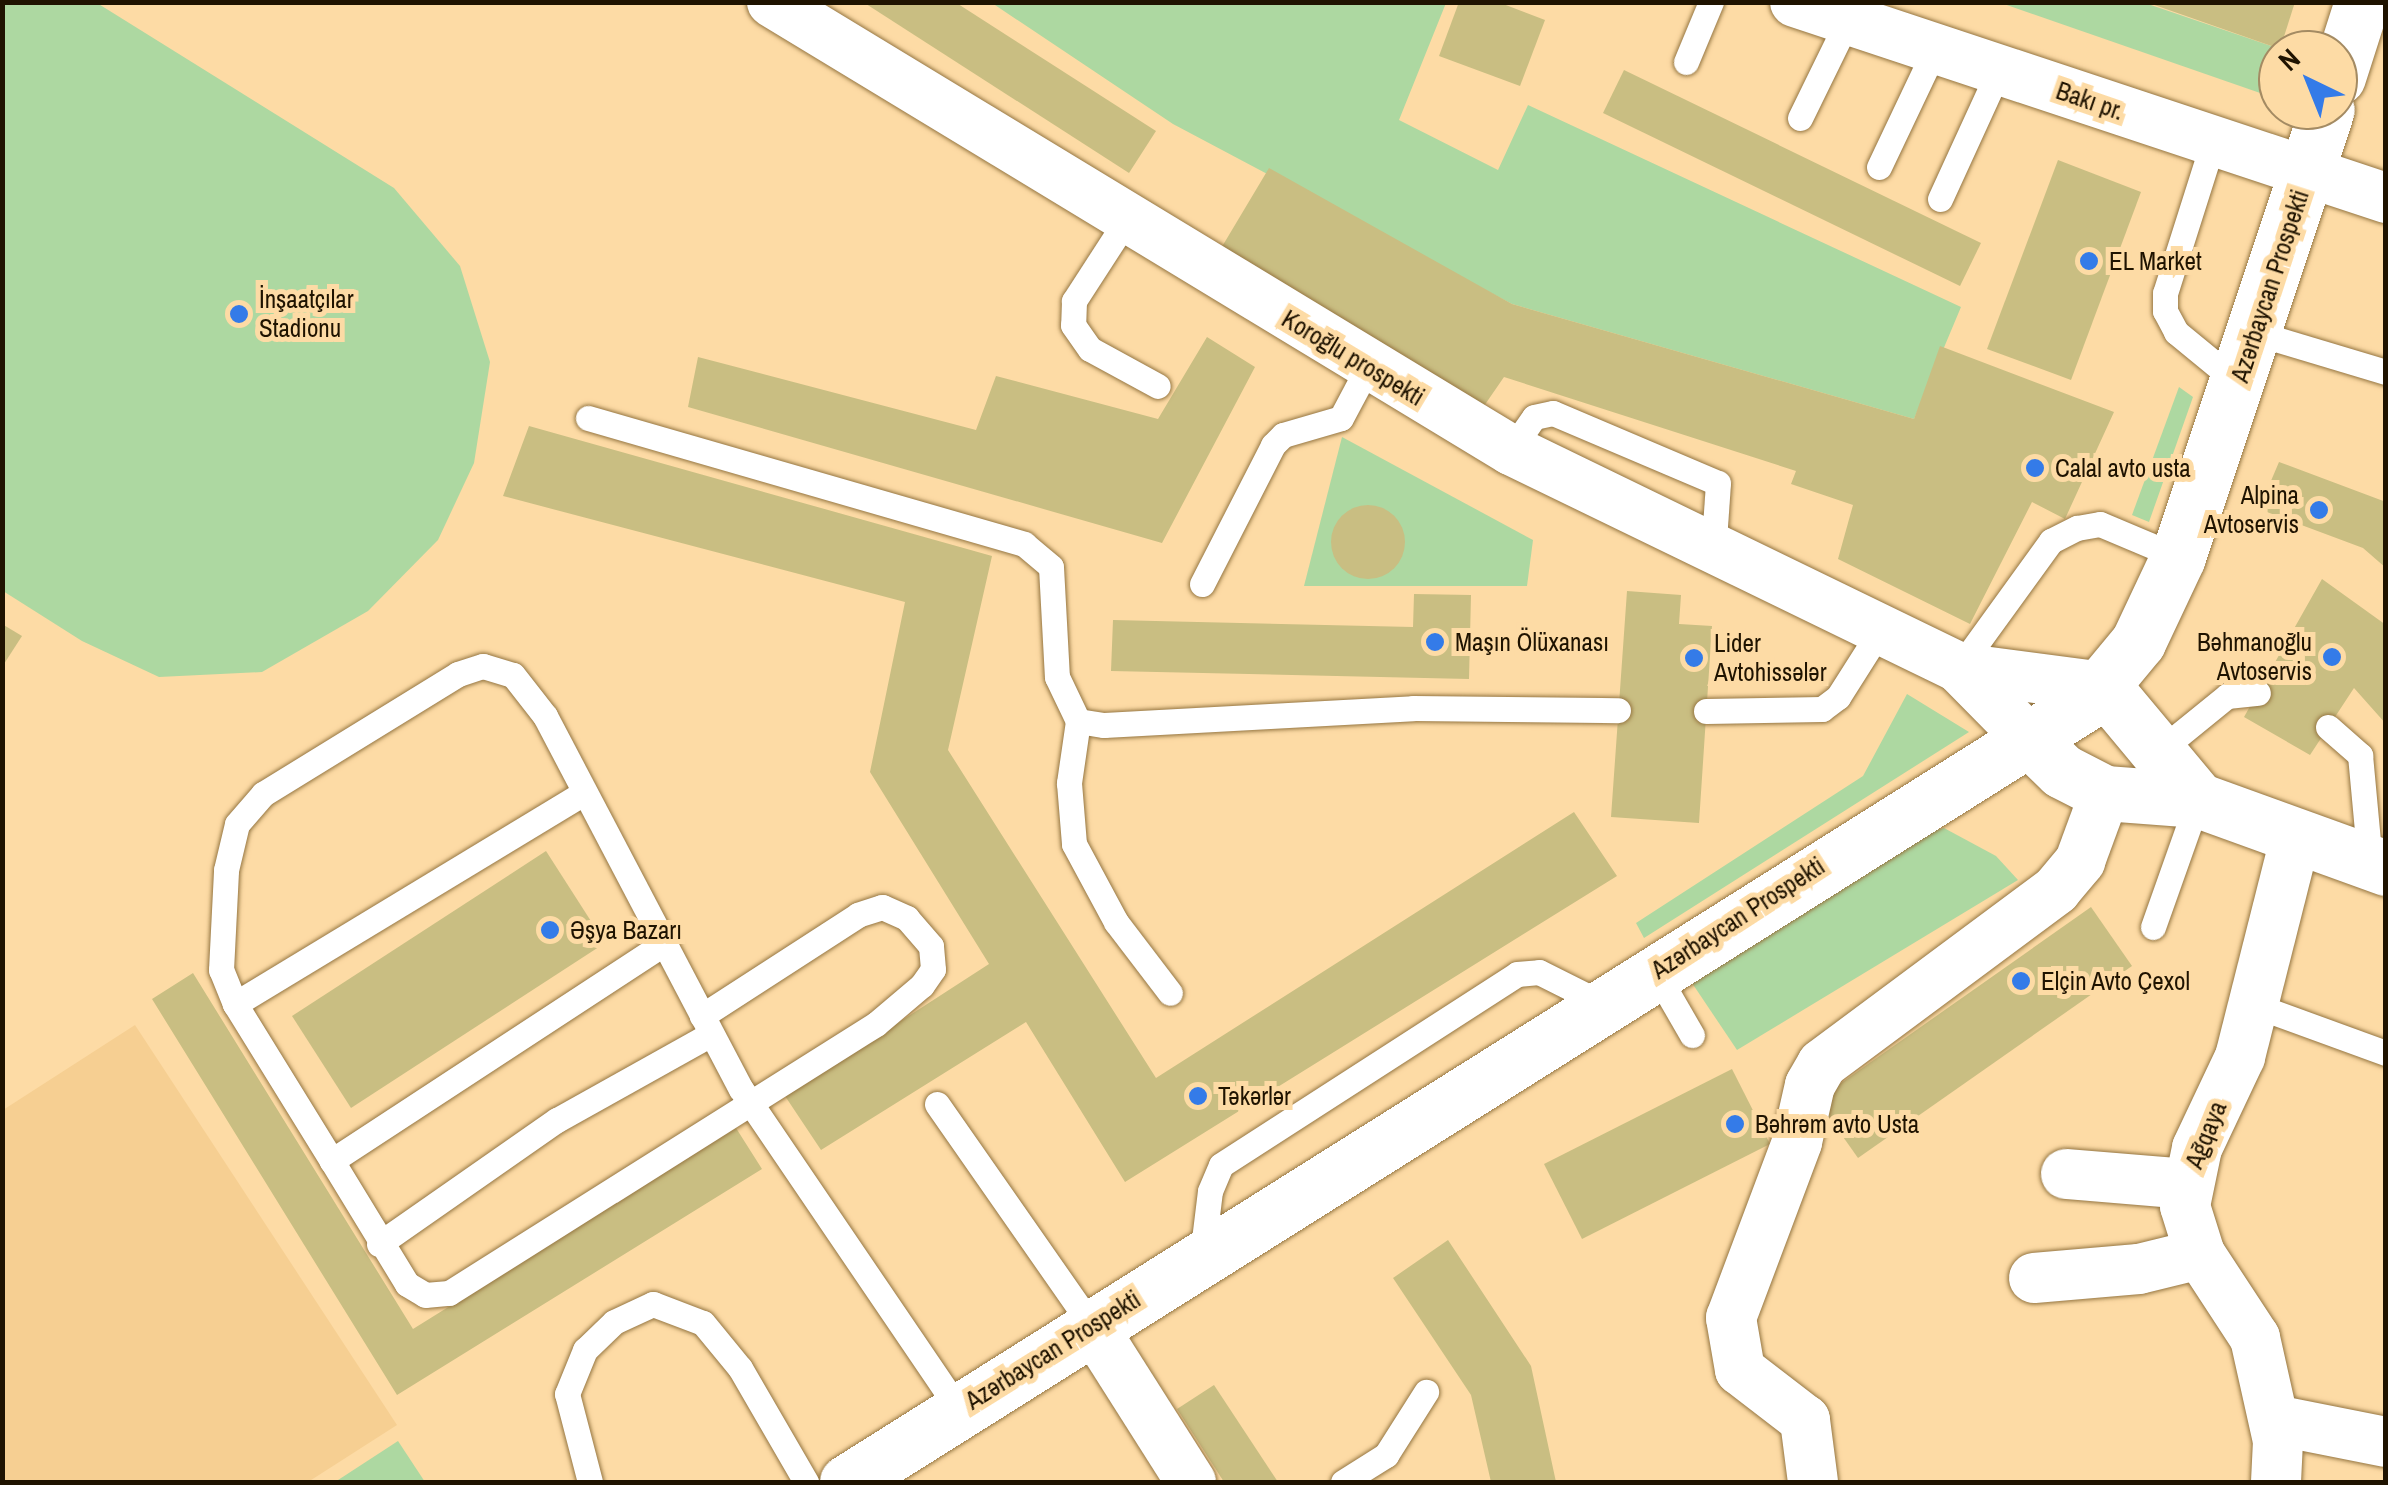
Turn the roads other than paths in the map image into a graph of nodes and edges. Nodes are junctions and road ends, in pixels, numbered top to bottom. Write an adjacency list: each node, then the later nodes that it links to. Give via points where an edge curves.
1 (772, 2): 17 (street, Koroğlu prospekti)
2 (1710, 2): 8 (lane)
3 (1795, 2): 5 (street, Bakı pr.)
4 (2362, 2): 6 (street)
5 (1848, 20): 7 (street, Bakı pr.); 10 (lane)
6 (2353, 30)
7 (1934, 49): 9 (street, Bakı pr.); 13 (lane)
8 (1686, 62)
9 (1999, 70): 12 (street, Bakı pr.); 16 (lane)
10 (1800, 118)
11 (2321, 130): 14 (street, Azərbaycan Prospekti)
12 (2214, 142): 14 (street, Bakı pr.); 18 (lane, via 2165,293 2166,311 2176,332)
13 (1879, 166)
14 (2307, 172): 15 (street, Bakı pr.); 18 (street, Azərbaycan Prospekti)
15 (2386, 198)
16 (1940, 199)
17 (1127, 219): 19 (street, Koroğlu prospekti); 21 (lane, via 1074,301 1074,325 1090,349)
18 (2247, 358): 20 (lane); 25 (street, Azərbaycan Prospekti)
19 (1367, 368): 23 (street, Koroğlu prospekti); 26 (lane, via 1341,418 1272,445)
20 (2386, 372)
21 (1158, 386)
22 (588, 418): 33 (lane, via 1024,544 1051,568 1057,677)
23 (1511, 450): 24 (street, Koroğlu prospekti); 24 (lane, via 1534,417 1553,413 1718,483)
24 (1712, 554): 27 (street, Koroğlu prospekti)
25 (2178, 557): 28 (lane, via 2100,524 2076,528 2051,541); 29 (street, Azərbaycan Prospekti, via 2146,629)
26 (1202, 584)
27 (1878, 634): 28 (street, Koroğlu prospekti); 32 (lane, via 1838,697 1822,709)
28 (1959, 668): 29 (street); 35 (street)
29 (2104, 687): 35 (street, Azərbaycan Prospekti); 36 (street)
30 (2258, 693): 36 (lane, via 2227,696)
31 (1618, 710): 33 (lane, via 1414,708 1104,725)
32 (1706, 710)
33 (1078, 721): 45 (lane, via 1069,784 1074,844 1116,922)
34 (2328, 727): 41 (lane, via 2360,754)
35 (2028, 738): 37 (street, via 2062,771); 44 (street, Azərbaycan Prospekti)
36 (2158, 752): 39 (street)
37 (2104, 793): 39 (street); 71 (street, via 2080,861 2056,890 1822,1064 1810,1085 1797,1142 1730,1318 1740,1370 1805,1420)
38 (582, 794): 43 (lane); 46 (lane); 46 (lane, via 545,716 513,675 483,666 458,674 262,794 237,824 226,870 221,970)
39 (2198, 800): 40 (street); 42 (lane)
40 (2296, 836): 41 (street); 48 (street, Ağqaya)
41 (2378, 866)
42 (2153, 927)
43 (663, 944): 49 (lane); 54 (lane)
44 (1655, 971): 47 (street, Azərbaycan Prospekti); 50 (lane)
45 (1170, 994)
46 (235, 1004): 54 (lane)
47 (1603, 1004): 59 (street, Azərbaycan Prospekti); 59 (lane, via 1539,972 1517,974 1222,1165 1210,1191)
48 (2254, 1005): 51 (lane); 56 (street, Ağqaya, via 2240,1057)
49 (707, 1025): 52 (lane); 52 (lane, via 858,915 882,908 907,918 931,946 933,969 922,985 876,1024); 57 (lane)
50 (1692, 1035)
51 (2386, 1054)
52 (750, 1104): 57 (lane, via 449,1292 424,1295 407,1284); 63 (lane)
53 (937, 1104): 61 (lane)
54 (332, 1161): 57 (lane)
55 (2066, 1174): 56 (street)
56 (2187, 1184): 58 (street, Ağqaya, via 2185,1206)
57 (379, 1244)
58 (2200, 1254): 60 (street, via 2139,1269); 64 (street, Ağqaya, via 2255,1338)
59 (1202, 1256): 61 (street, Azərbaycan Prospekti)
60 (2034, 1278)
61 (1092, 1326): 63 (street, Azərbaycan Prospekti); 69 (street)
62 (1426, 1392): 70 (lane, via 1386,1456)
63 (959, 1410): 68 (street, Azərbaycan Prospekti)
64 (2274, 1420): 65 (street); 72 (street, Ağqaya)
65 (2386, 1442)
66 (590, 1482): 67 (lane, via 566,1394 586,1350 614,1322 653,1304 702,1324 740,1368)
67 (806, 1482)
68 (846, 1482)
69 (1191, 1482)
70 (1342, 1482)
71 (1813, 1482)
72 (2276, 1482)

